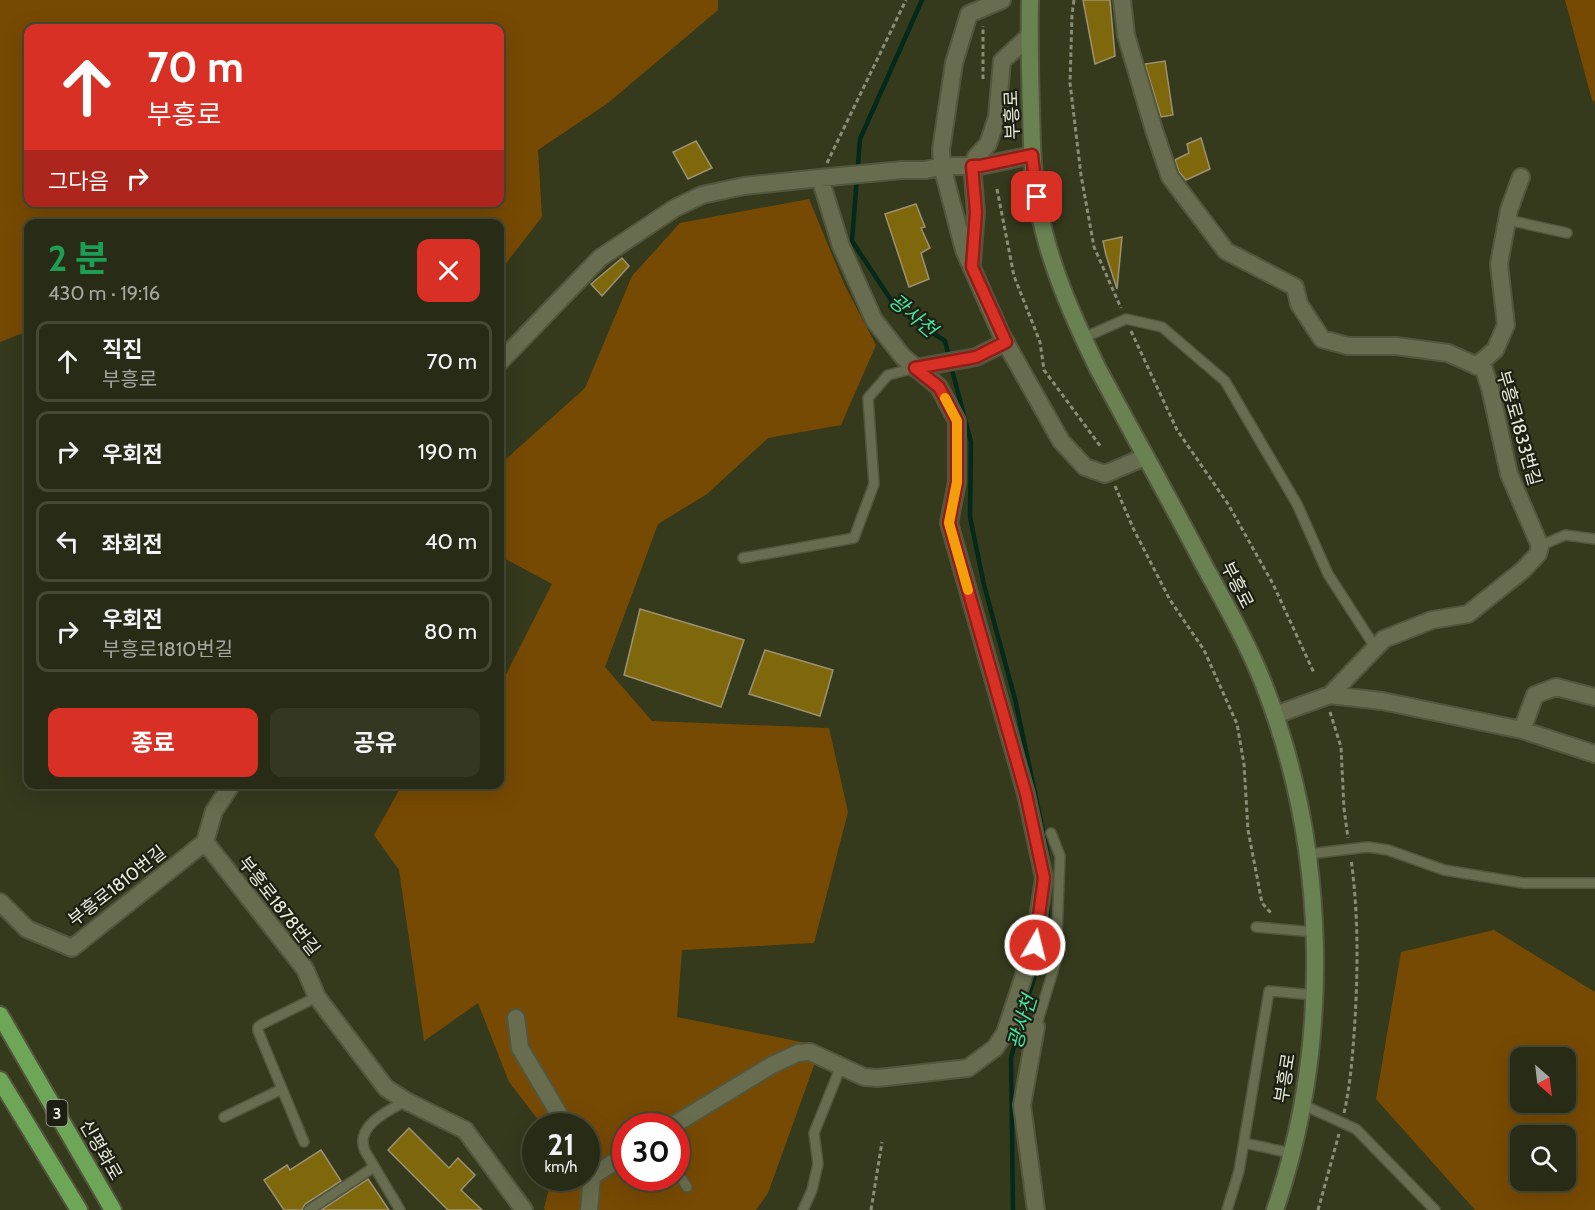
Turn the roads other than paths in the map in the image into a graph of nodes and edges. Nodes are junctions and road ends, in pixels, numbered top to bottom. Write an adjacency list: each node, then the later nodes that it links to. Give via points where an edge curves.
1 (1002, 0): 6 (street, via 969,14 954,63)
2 (1030, 0): 4 (main road, 부흥로)
3 (1122, 0): 16 (street, 부흥로1833번길, via 1126,35 1170,177 1226,251 1295,287 1299,304 1322,339 1348,346 1396,346 1448,353)
4 (1029, 36): 5 (main road, 부흥로); 7 (street, via 1002,61 998,117 988,144)
5 (1032, 155): 7 (street); 13 (main road, 부흥로, via 1039,211 1054,265)
6 (942, 166): 7 (street); 8 (street); 12 (street)
7 (972, 166): 12 (street, via 976,212)
8 (827, 177): 15 (street, via 744,186 702,195 675,208 600,258); 17 (street, via 841,246 873,320 903,357)
9 (1521, 177): 10 (street, 부흥로1833번길)
10 (1508, 220): 11 (lane); 16 (street, 부흥로1833번길, via 1499,264 1506,325 1495,350)
11 (1567, 233)
12 (972, 267): 14 (street)
13 (1083, 338): 18 (main road, 부흥로); 22 (lane, via 1126,320 1162,327 1225,381 1297,504 1328,574)
14 (1006, 342): 17 (street, via 976,357); 18 (street, via 1061,441 1085,467 1105,474)
15 (504, 358)
16 (1476, 366): 20 (street, 부흥로1833번길, via 1484,369 1509,474)
17 (920, 367): 21 (lane, via 888,375 868,398 874,484 854,538); 40 (street, via 939,387 957,421 957,482 949,523 1026,794 1044,878 1035,945)
18 (1145, 457): 25 (main road, 부흥로, via 1217,588)
19 (1595, 538): 20 (lane, via 1565,535)
20 (1540, 546): 22 (street, via 1523,570 1468,614 1432,620 1384,639)
21 (743, 558)
22 (1373, 649): 24 (street, via 1342,683)
23 (1595, 697): 26 (street, via 1556,687 1535,695)
24 (1330, 703): 25 (street); 26 (street, via 1382,701)
25 (1275, 715): 31 (main road, 부흥로)
26 (1522, 730): 27 (street)
27 (1595, 754)
28 (229, 789): 30 (street, via 214,811)
29 (1050, 833): 41 (lane, via 1060,856 1056,961)
30 (204, 842): 33 (street, 부흥로1810번길, via 72,948 27,929); 37 (street, 부흥로1878번길, via 305,969)
31 (1308, 854): 32 (lane, via 1368,847 1444,870 1523,883); 35 (main road, 부흥로)
32 (1595, 883)
33 (0, 902)
34 (1256, 927): 35 (lane)
35 (1314, 932): 36 (main road, 부흥로)
36 (1314, 995): 46 (main road, 부흥로); 51 (lane, via 1269,991)
37 (316, 998): 44 (lane, via 258,1027); 45 (street, 부흥로1878번길, via 386,1088)
38 (0, 1015): 56 (highway, 신평화로 / 3)
39 (516, 1018): 47 (street, via 520,1047)
40 (1010, 1023): 41 (street); 42 (street, via 995,1048 968,1068 878,1078 864,1077)
41 (1034, 1026): 62 (street, via 1022,1105)
42 (841, 1066): 48 (street, via 810,1052 798,1053); 61 (lane, via 814,1133 818,1164)
43 (0, 1080): 55 (highway, 3)
44 (282, 1089): 49 (lane); 50 (lane)
45 (406, 1101): 53 (lane, via 377,1117 366,1132 363,1146); 59 (street, 부흥로1878번길, via 465,1130)
46 (1301, 1104): 52 (main road, 부흥로); 65 (lane, via 1356,1129)
47 (558, 1113)
48 (690, 1115)
49 (224, 1117)
50 (304, 1142)
51 (1244, 1143): 52 (lane); 63 (lane)
52 (1291, 1152): 64 (main road, 부흥로)
53 (374, 1167): 57 (lane); 58 (lane)
54 (589, 1191): 60 (street)
55 (79, 1210)
56 (113, 1210)
57 (309, 1210)
58 (400, 1210)
59 (524, 1210)
60 (589, 1210)
61 (803, 1210)
62 (1036, 1210)
63 (1227, 1210)
64 (1275, 1210)
65 (1435, 1210)

